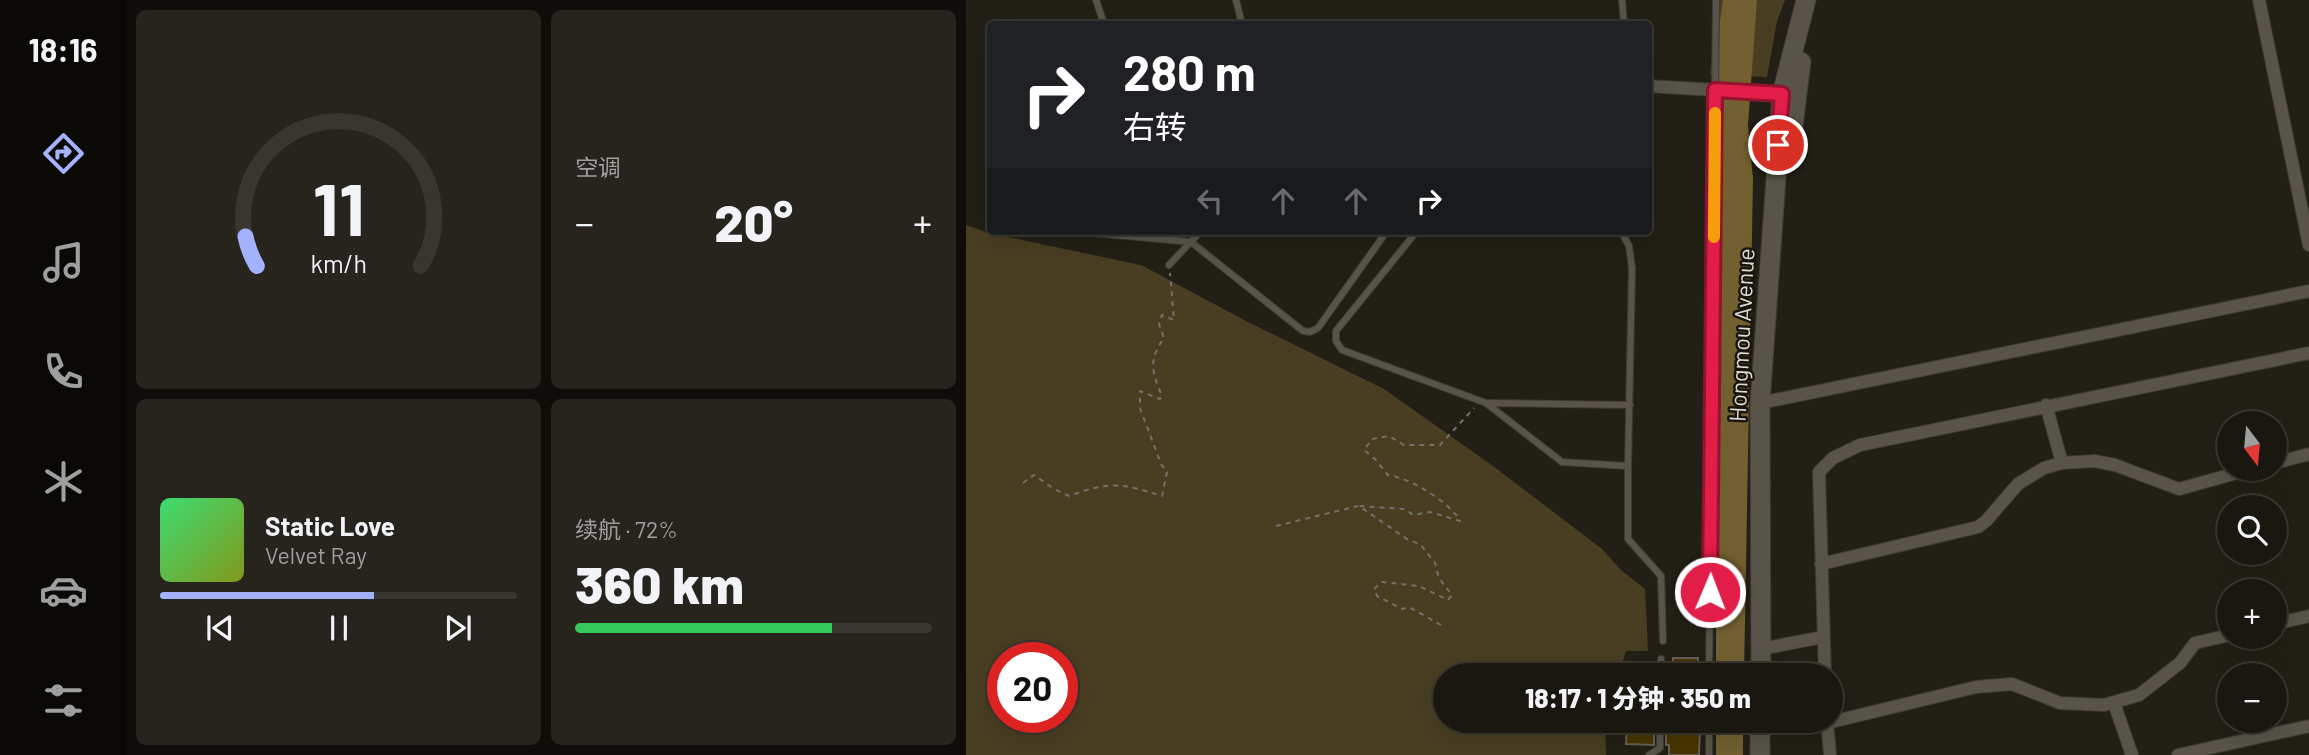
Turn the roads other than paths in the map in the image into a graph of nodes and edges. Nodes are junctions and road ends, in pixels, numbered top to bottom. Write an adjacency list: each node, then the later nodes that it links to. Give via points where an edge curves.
1 (1096, 0): 8 (lane)
2 (1236, 0): 9 (lane)
3 (1622, 0): 10 (lane)
4 (1716, 0): 12 (lane)
5 (1806, 0): 13 (main road, Hongmou Avenue)
6 (1817, 0): 25 (main road, via 1800,66)
7 (2259, 0): 20 (street)
8 (1103, 21)
9 (1241, 21)
10 (1624, 21)
11 (1652, 86): 12 (street)
12 (1715, 90): 13 (street); 42 (lane)
13 (1782, 94): 25 (main road, Hongmou Avenue)
14 (1116, 235): 19 (lane)
15 (1197, 235): 19 (lane)
16 (1384, 235): 19 (lane, via 1318,328 1310,332)
17 (1414, 235): 24 (lane, via 1336,331 1336,341 1342,349)
18 (1623, 235): 26 (lane, via 1632,268)
19 (1191, 242): 21 (lane)
20 (2309, 245)
21 (1169, 265)
22 (2309, 291): 25 (street)
23 (2309, 353): 27 (street)
24 (1483, 402): 26 (lane); 31 (lane, via 1562,462)
25 (1766, 402): 39 (main road, Hongmou Avenue)
26 (1630, 405): 31 (lane)
27 (2046, 405): 30 (street); 33 (street, via 1860,445 1833,458 1819,472)
28 (2309, 454): 29 (street)
29 (2287, 460)
30 (2062, 463): 32 (street, via 2115,465 2179,489); 33 (street, via 2043,468 2018,484 1978,527)
31 (1628, 466): 38 (lane, via 1628,539 1661,576)
32 (2217, 478)
33 (1821, 564): 36 (street)
34 (2309, 617): 35 (street)
35 (2287, 622)
36 (1823, 637): 39 (street); 45 (street)
37 (2217, 638): 46 (street, via 2195,643 2180,663 2139,695)
38 (1663, 641)
39 (1765, 649): 43 (main road, Hongmou Avenue); 44 (main road)
40 (1661, 659): 41 (lane)
41 (1661, 663)
42 (1709, 663)
43 (1762, 663)
44 (1768, 663)
45 (1824, 663)
46 (2114, 703): 47 (street, via 2060,703 2012,684 1976,687); 59 (street)
47 (1843, 718)
48 (2309, 726): 60 (street)
49 (1660, 733): 54 (lane, via 1660,748)
50 (1709, 733): 55 (lane)
51 (1760, 733): 56 (main road)
52 (1770, 733): 57 (main road)
53 (1828, 733): 58 (street)
54 (1649, 755)
55 (1709, 755)
56 (1760, 755)
57 (1770, 755)
58 (1830, 755)
59 (2132, 755)
60 (2178, 755)

